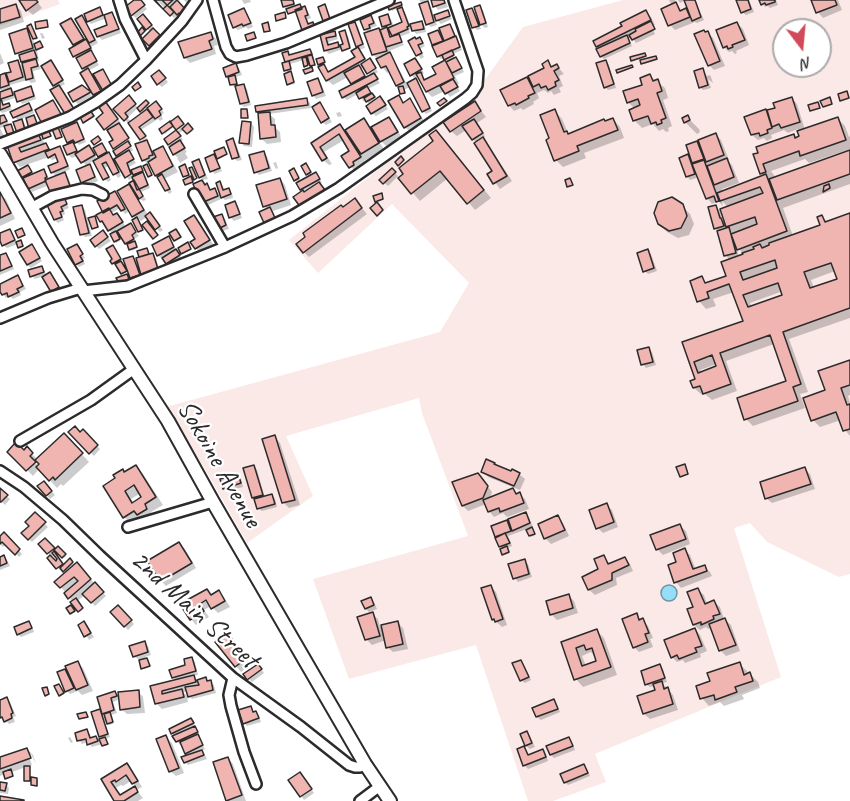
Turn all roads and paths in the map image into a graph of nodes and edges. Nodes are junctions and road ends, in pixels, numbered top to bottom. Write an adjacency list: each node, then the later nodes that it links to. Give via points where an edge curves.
1 (119, 0): 7 (street)
2 (197, 0): 7 (street)
3 (213, 0): 6 (street, via 226,47 236,57 286,43)
4 (389, 0): 6 (street)
5 (454, 0): 13 (street, via 478,71 472,93 339,188 292,216)
6 (370, 4)
7 (146, 60): 8 (street, via 120,85 70,117)
8 (0, 144)
9 (0, 154): 12 (street, Sokoine Avenue)
10 (194, 194): 13 (street)
11 (103, 195): 12 (street, via 82,189 53,196)
12 (32, 207): 14 (street, Sokoine Avenue)
13 (225, 247): 14 (street, via 128,286)
14 (82, 289): 15 (street); 16 (street, Sokoine Avenue)
15 (0, 318)
16 (134, 369): 17 (street, via 91,400); 19 (street, Sokoine Avenue)
17 (20, 441)
18 (0, 471): 21 (street, 2nd Main Street, via 63,520)
19 (213, 502): 20 (street); 22 (street, Sokoine Avenue)
20 (128, 527)
21 (233, 678): 22 (street, 2nd Main Street, via 349,765); 23 (street, via 231,706)
22 (366, 764): 24 (street, Sokoine Avenue)
23 (256, 784)
24 (380, 786): 25 (street); 26 (street, Sokoine Avenue)
25 (360, 801)
26 (390, 801)

